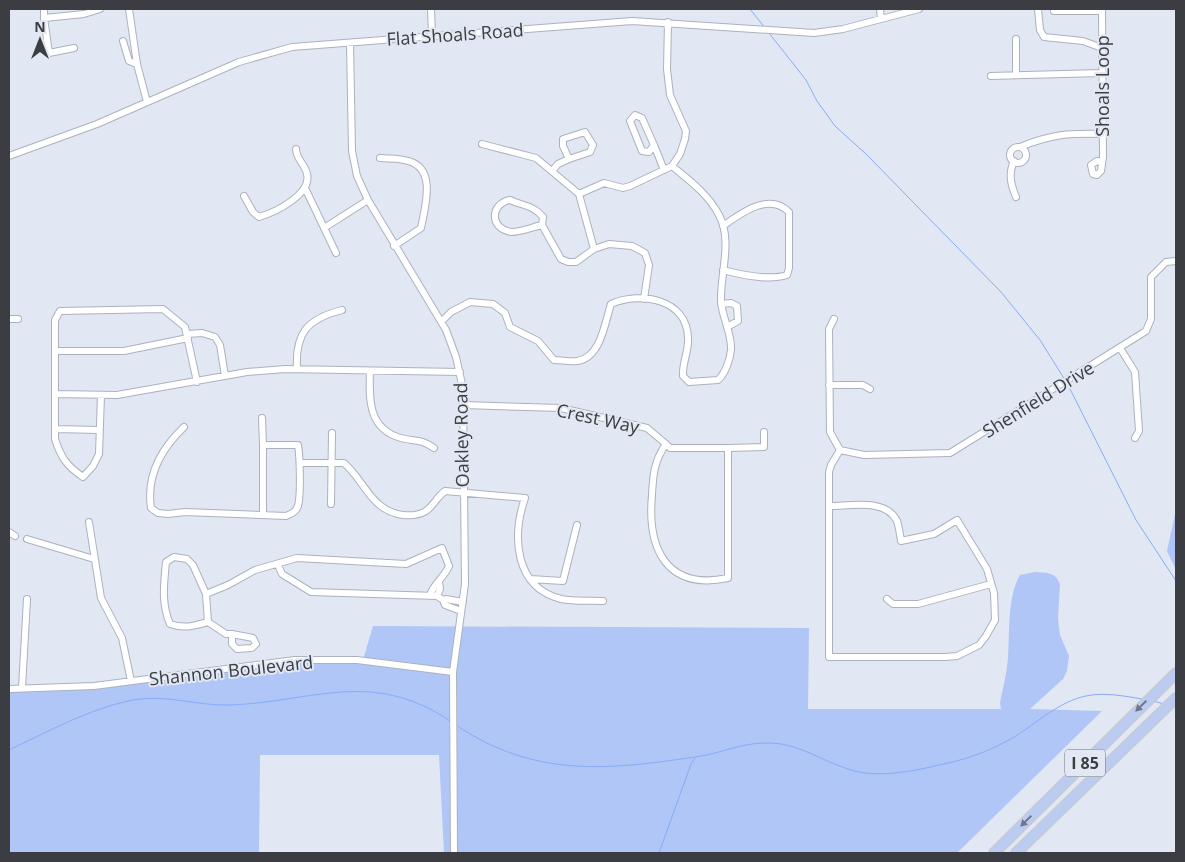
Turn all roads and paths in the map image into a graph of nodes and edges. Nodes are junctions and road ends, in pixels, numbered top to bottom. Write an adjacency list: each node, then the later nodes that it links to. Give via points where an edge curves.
1 (44, 9): 11 (street)
2 (100, 9): 10 (street)
3 (129, 9): 20 (street)
4 (431, 9): 14 (street)
5 (880, 9): 12 (street)
6 (919, 9): 12 (street, Flat Shoals Road)
7 (1038, 9): 19 (street, via 1044,37)
8 (1102, 10): 9 (street); 19 (street, Shoals Loop)
9 (1054, 11)
10 (72, 12): 11 (street)
11 (44, 18): 18 (street, via 49,53)
12 (881, 19): 13 (street, Flat Shoals Road, via 843,30 814,33)
13 (668, 22): 14 (street, Flat Shoals Road, via 609,22); 35 (street, via 670,95 686,131 680,154)
14 (432, 36): 17 (street, Flat Shoals Road)
15 (1016, 39): 22 (street)
16 (123, 41): 20 (street, via 129,61)
17 (350, 43): 24 (street, Flat Shoals Road, via 292,48 255,56); 42 (street, Oakley Road, via 352,150 357,176)
18 (74, 48)
19 (1102, 48): 21 (street, Shoals Loop)
20 (137, 64): 24 (street)
21 (1102, 73): 22 (street); 25 (street, Shoals Loop)
22 (1016, 75): 23 (street)
23 (991, 76)
24 (147, 102): 30 (street, Flat Shoals Road, via 66,137)
25 (1103, 134): 28 (street, via 1047,136); 34 (street, Shoals Loop)
26 (482, 144): 37 (street, via 536,158)
27 (654, 146): 27 (street, via 642,118 635,115 630,121 642,151 649,152); 36 (street)
28 (1020, 147): 33 (street, via 1011,152); 33 (street, via 1025,150 1026,157 1021,162)
29 (296, 149): 38 (street, via 307,173)
30 (9, 156)
31 (380, 158): 46 (street, via 408,161 420,166 425,177 427,197 421,228)
32 (569, 159): 32 (street, via 590,152 593,145 585,132 563,139); 37 (street)
33 (1014, 161): 41 (street, via 1010,172)
34 (1101, 162)
35 (672, 166): 36 (street); 44 (street, via 704,192)
36 (664, 170): 39 (street, via 623,188 604,183)
37 (552, 171): 39 (street)
38 (306, 190): 40 (street, via 275,212 259,217); 45 (street)
39 (579, 194): 47 (street)
40 (244, 196)
41 (1016, 197)
42 (368, 200): 45 (street); 46 (street, Oakley Road)
43 (542, 225): 43 (street, via 543,217 538,211 510,200 502,202 494,214 499,228 506,231); 47 (street, via 561,259 576,262)
44 (723, 226): 50 (street, via 726,234); 50 (street, via 745,210 768,203 784,207 789,212 788,275 779,278)
45 (324, 228): 48 (street)
46 (394, 246): 57 (street, Oakley Road)
47 (594, 249): 51 (street, via 616,243 645,253 649,264)
48 (336, 253)
49 (1176, 261): 60 (street, Shenfield Drive, via 1166,262 1151,277 1151,319 1146,332)
50 (723, 270): 52 (street)
51 (644, 299): 57 (street, via 618,300 611,304 597,347 579,361 554,360 538,341 510,327 504,313 493,304 470,302 451,312); 58 (street, via 661,300 683,318 688,340 683,376 689,382 712,382 721,378 731,350)
52 (721, 304): 58 (street); 58 (street, via 736,306 738,321)
53 (342, 310): 62 (street, via 318,317 299,337)
54 (9, 319): 55 (street)
55 (18, 319)
56 (834, 319): 67 (street, via 829,328)
57 (442, 322): 64 (street, Oakley Road)
58 (727, 326)
59 (187, 336): 61 (street, via 124,350); 61 (street, via 185,327 163,309 60,311 55,320); 65 (street, via 202,333 215,337 220,345); 66 (street)
60 (1120, 348): 78 (street, via 1137,379 1139,431); 83 (street, Shenfield Drive, via 950,453 864,455)
61 (55, 351): 69 (street)
62 (296, 369): 63 (street); 65 (street)
63 (370, 371): 64 (street); 81 (street, via 369,402 378,424 391,435 422,440)
64 (460, 372): 71 (street, Oakley Road)
65 (225, 376): 66 (street)
66 (197, 382): 70 (street)
67 (829, 385): 68 (street, via 863,385); 83 (street, via 830,432)
68 (870, 389)
69 (56, 394): 70 (street); 74 (street)
70 (101, 395): 75 (street)
71 (463, 405): 79 (street, Crest Way, via 561,408 647,428); 86 (street, Oakley Road)
72 (262, 418): 80 (street)
73 (184, 427): 89 (street, via 158,459 149,492 151,508 168,514)
74 (56, 429): 75 (street); 75 (street, via 60,455 68,467 83,477 98,460)
75 (98, 430)
76 (764, 432): 82 (street, via 764,447)
77 (332, 433): 85 (street)
78 (1135, 438)
79 (666, 444): 82 (street, via 670,448); 82 (street, via 657,457 653,472 650,510 656,548 670,567 683,575 705,580 728,578)
80 (263, 445): 84 (street, via 298,445); 89 (street)
81 (434, 448)
82 (728, 448)
83 (840, 450): 88 (street, via 829,472)
84 (300, 462): 85 (street); 89 (street, via 298,508 286,516)
85 (332, 463): 86 (street, via 344,463 372,499 398,514 421,513 428,510 445,491); 87 (street)
86 (463, 491): 95 (street, via 526,498 519,520 518,543 522,566); 103 (street, Oakley Road)
87 (331, 504)
88 (830, 506): 96 (street, via 879,506 889,511 897,522 901,541 934,534 957,520 987,569); 96 (street, via 829,657 945,658 967,652 986,636 995,620 996,605)
89 (263, 515)
90 (89, 522): 93 (street)
91 (577, 525): 95 (street, via 563,581)
92 (28, 539): 93 (street)
93 (94, 558): 109 (street, via 101,598 122,638)
94 (278, 565): 97 (street, via 255,570); 98 (street, via 282,574 311,592); 98 (street, via 297,558 406,564 442,548 449,566 434,585)
95 (530, 579): 102 (street, via 554,597)
96 (991, 584): 100 (street, via 918,604 893,604)
97 (206, 594): 105 (street); 105 (street, via 187,559 174,557 166,562 164,610 170,624 189,627)
98 (434, 596): 101 (street)
99 (27, 599): 111 (street)
100 (887, 599)
101 (443, 600): 103 (street); 104 (street, via 445,605)
102 (603, 601)
103 (463, 602): 104 (street, Oakley Road)
104 (461, 611): 107 (street, Oakley Road)
105 (208, 622): 106 (street, via 226,634)
106 (232, 634)
107 (453, 672): 109 (street, Shannon Boulevard, via 357,660 295,660); 113 (street, Oakley Road)
108 (1176, 672): 114 (highway, I 85, one-way to 114)
109 (131, 681): 111 (street, Shannon Boulevard, via 94,686)
110 (9, 688): 111 (street, Shannon Boulevard)
111 (22, 688)
112 (1176, 698): 115 (highway, I 85)
113 (454, 853)
114 (994, 853)
115 (1016, 853)

